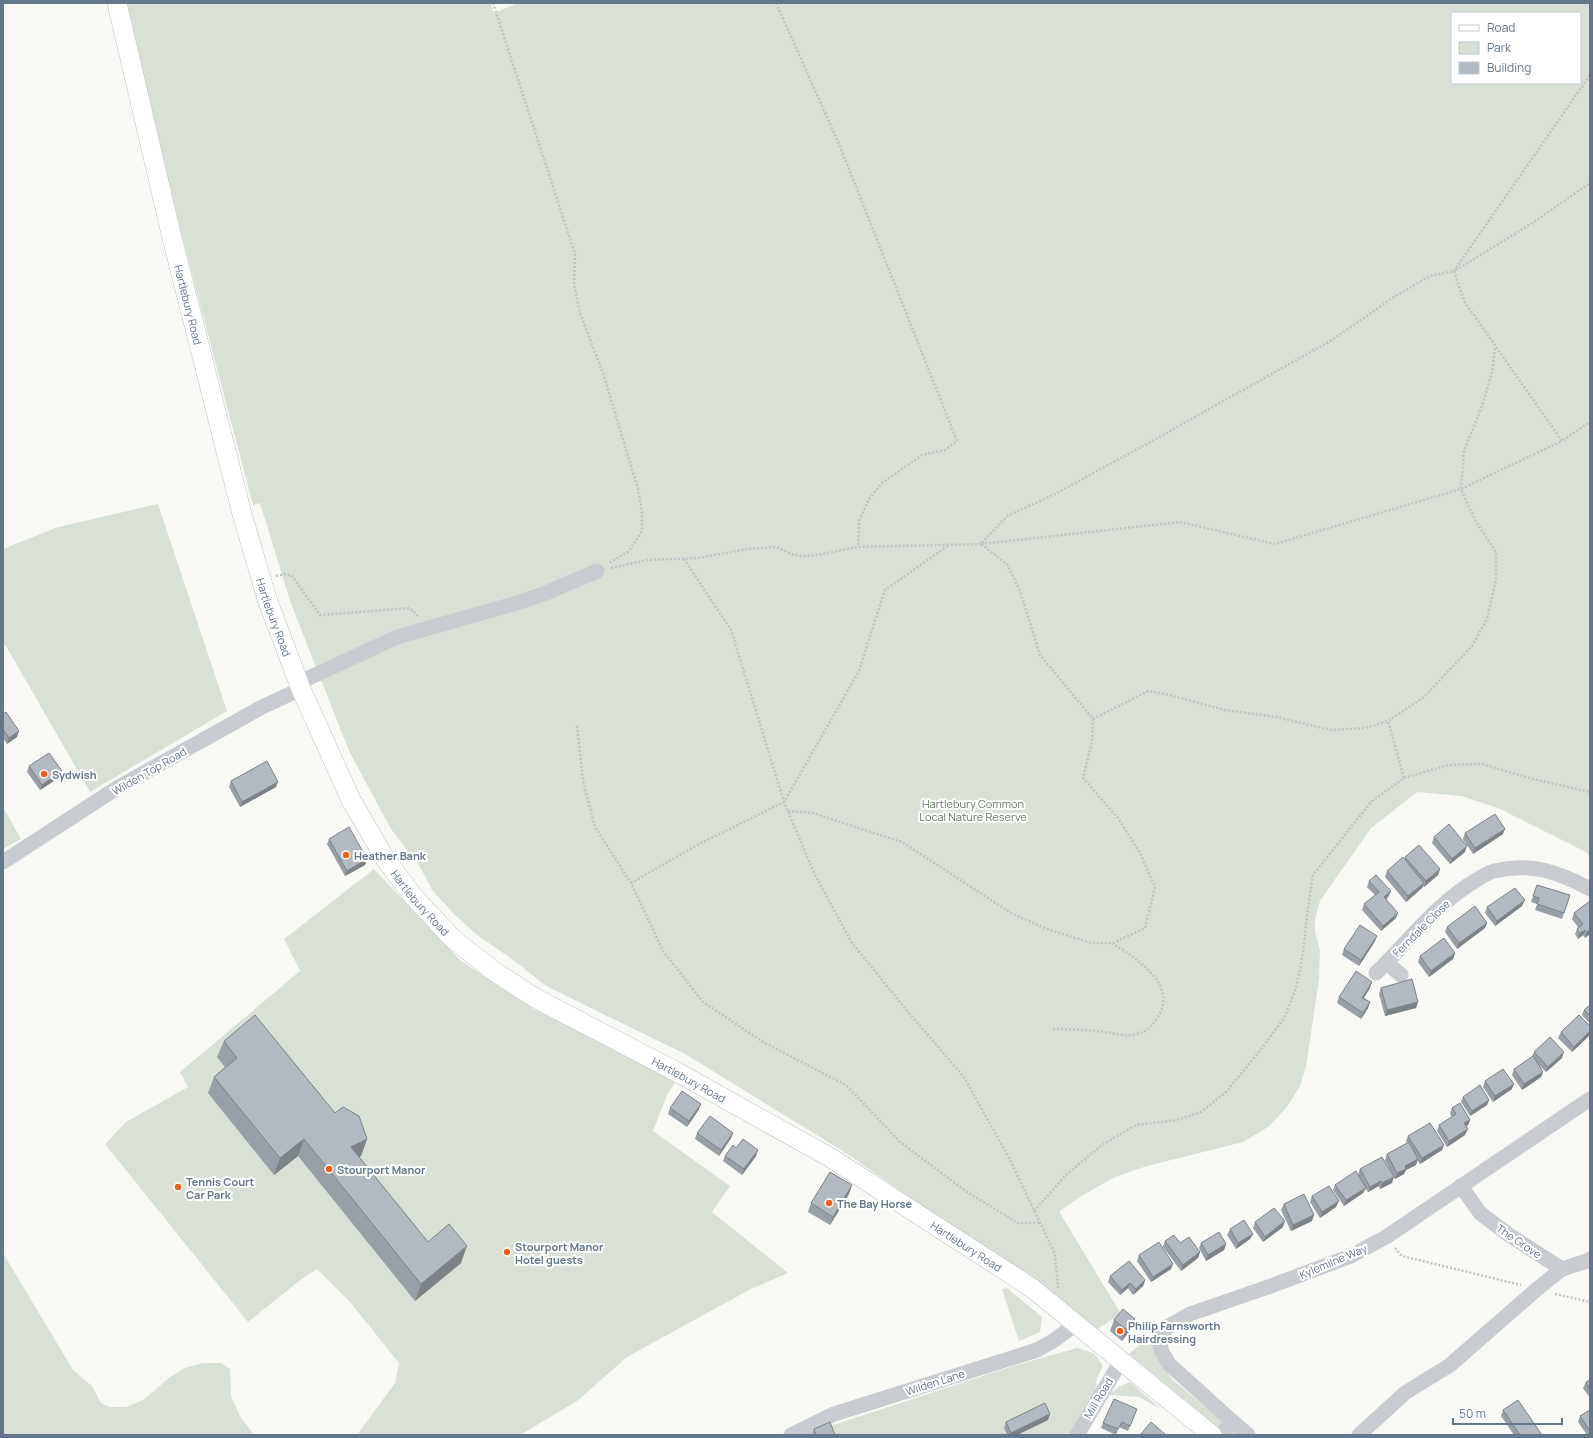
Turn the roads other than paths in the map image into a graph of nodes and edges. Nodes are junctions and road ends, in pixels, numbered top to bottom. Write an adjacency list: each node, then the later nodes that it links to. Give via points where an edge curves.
1 (117, 3): 3 (main road, Hartlebury Road, via 173,242 242,514)
2 (597, 571): 3 (street, Wilden Top Road, via 517,603 397,637)
3 (299, 686): 4 (street, Wilden Top Road, via 118,788); 13 (main road, Hartlebury Road, via 351,800 386,860 413,896 453,939 495,972 538,999 677,1072 831,1158 1032,1288)
4 (3, 862)
5 (1590, 889): 6 (street, Ferndale Close, via 1568,877 1545,870 1518,868 1493,871 1447,900)
6 (1387, 963): 7 (street, Ferndale Close); 8 (street, Ferndale Close)
7 (1376, 973)
8 (1401, 975)
9 (1590, 1099): 10 (street, Kylemilne Way)
10 (1461, 1186): 12 (street, The Grove, via 1480,1213); 15 (street, Kylemilne Way, via 1386,1237 1351,1256 1190,1314 1169,1326 1162,1335 1162,1352 1169,1364)
11 (1590, 1259): 12 (street)
12 (1562, 1269): 21 (street, via 1450,1366 1405,1393)
13 (1076, 1324): 14 (main road, Hartlebury Road); 16 (street, Wilden Lane, via 1037,1350 834,1414)
14 (1121, 1361): 17 (street, Mill Road); 18 (main road, Hartlebury Road)
15 (1232, 1421): 19 (street); 20 (street, Kylemilne Way)
16 (791, 1435)
17 (1076, 1435)
18 (1212, 1435)
19 (1222, 1435)
20 (1248, 1435)
21 (1359, 1435)

